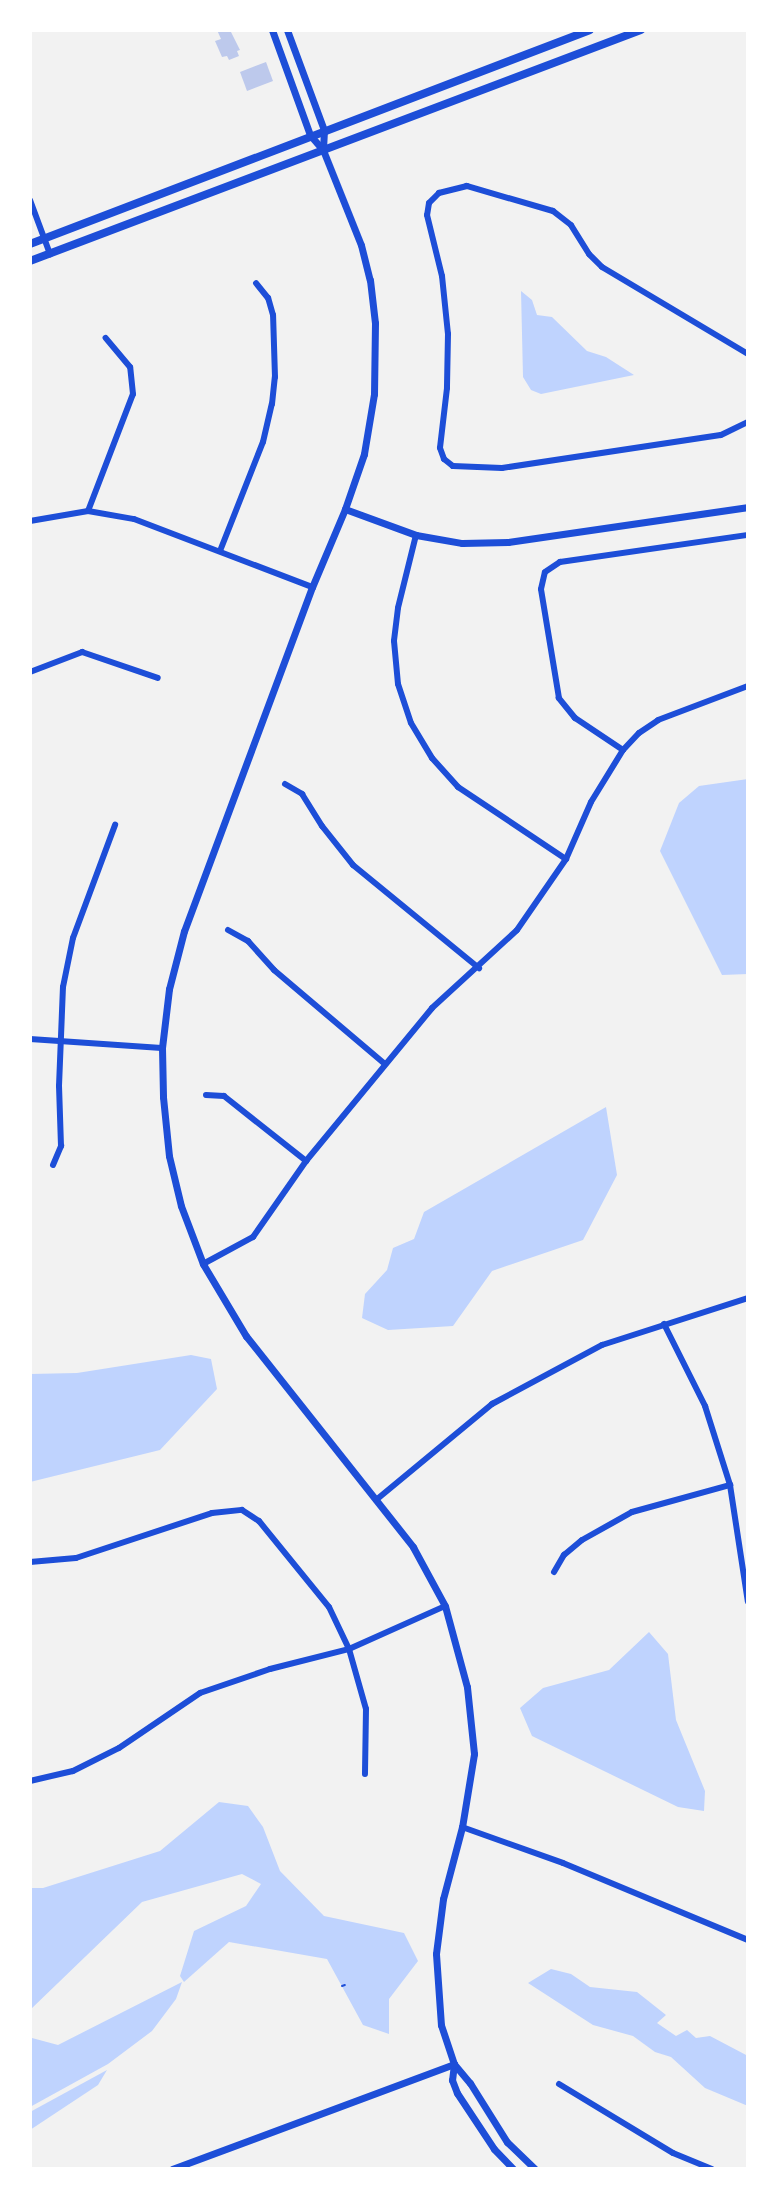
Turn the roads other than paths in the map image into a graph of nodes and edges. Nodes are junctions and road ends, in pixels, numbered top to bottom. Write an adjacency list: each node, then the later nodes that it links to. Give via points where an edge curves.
1 (272, 30): 6 (street)
2 (287, 30): 5 (street)
3 (590, 30): 5 (main road)
4 (641, 30): 7 (main road)
5 (324, 130): 6 (main road); 7 (street)
6 (310, 135): 7 (street); 9 (main road)
7 (323, 150): 11 (main road); 18 (street, via 361,245 375,323 370,423)
8 (30, 200): 9 (street)
9 (44, 239): 10 (main road); 11 (street)
10 (30, 244)
11 (50, 254): 12 (main road)
12 (30, 261)
13 (256, 283): 23 (street, via 273,315 272,404 263,442)
14 (106, 338): 19 (street, via 130,367 133,394)
15 (748, 354): 16 (street, via 602,267 571,225 553,211 467,186 439,193 429,203 448,334 440,448 453,466 502,468 580,457 721,435)
16 (748, 422)
17 (748, 507): 21 (street, via 508,542 462,543)
18 (345, 509): 21 (street); 24 (street)
19 (88, 511): 20 (street); 23 (street, via 134,519)
20 (30, 521)
21 (416, 535): 31 (street, via 394,641 398,684 411,723 458,787)
22 (748, 535): 28 (street, via 560,562 545,572 541,589 559,698 575,718)
23 (220, 551): 24 (street)
24 (312, 587): 36 (street, via 184,931 169,989)
25 (30, 672): 26 (street, via 82,652)
26 (158, 678)
27 (748, 686): 28 (street, via 658,720)
28 (623, 750): 31 (street, via 591,802)
29 (285, 784): 33 (street, via 302,794 353,865)
30 (115, 825): 35 (street, via 73,938)
31 (566, 859): 33 (street, via 517,930)
32 (228, 930): 37 (street, via 248,941 274,970)
33 (479, 968): 37 (street, via 432,1008)
34 (30, 1039): 35 (street)
35 (59, 1039): 36 (street); 40 (street, via 61,1146)
36 (162, 1048): 41 (street, via 169,1156)
37 (385, 1064): 39 (street)
38 (206, 1095): 39 (street, via 224,1096)
39 (306, 1161): 41 (street, via 253,1237)
40 (53, 1165)
41 (203, 1264): 45 (street, via 246,1336)
42 (748, 1298): 43 (street)
43 (664, 1324): 44 (street, via 705,1406); 45 (street, via 602,1345 492,1404)
44 (730, 1485): 47 (street, via 632,1512 582,1540); 48 (street)
45 (376, 1500): 49 (street, via 413,1547)
46 (30, 1562): 50 (street, via 76,1558 212,1513 242,1510 259,1521 329,1607)
47 (554, 1572)
48 (748, 1602)
49 (445, 1606): 50 (street); 53 (street, via 467,1687 474,1754)
50 (349, 1649): 51 (street, via 366,1709); 52 (street, via 200,1693 119,1748 73,1771)
51 (365, 1774)
52 (30, 1781)
53 (462, 1827): 54 (street); 55 (street, via 443,1899 436,1954 441,2025)
54 (748, 1940)
55 (454, 2064): 57 (street); 58 (street, via 457,2093); 59 (street, via 507,2142)
56 (559, 2084): 60 (street, via 673,2153)
57 (172, 2169)
58 (513, 2169)
59 (535, 2169)
60 (712, 2169)

